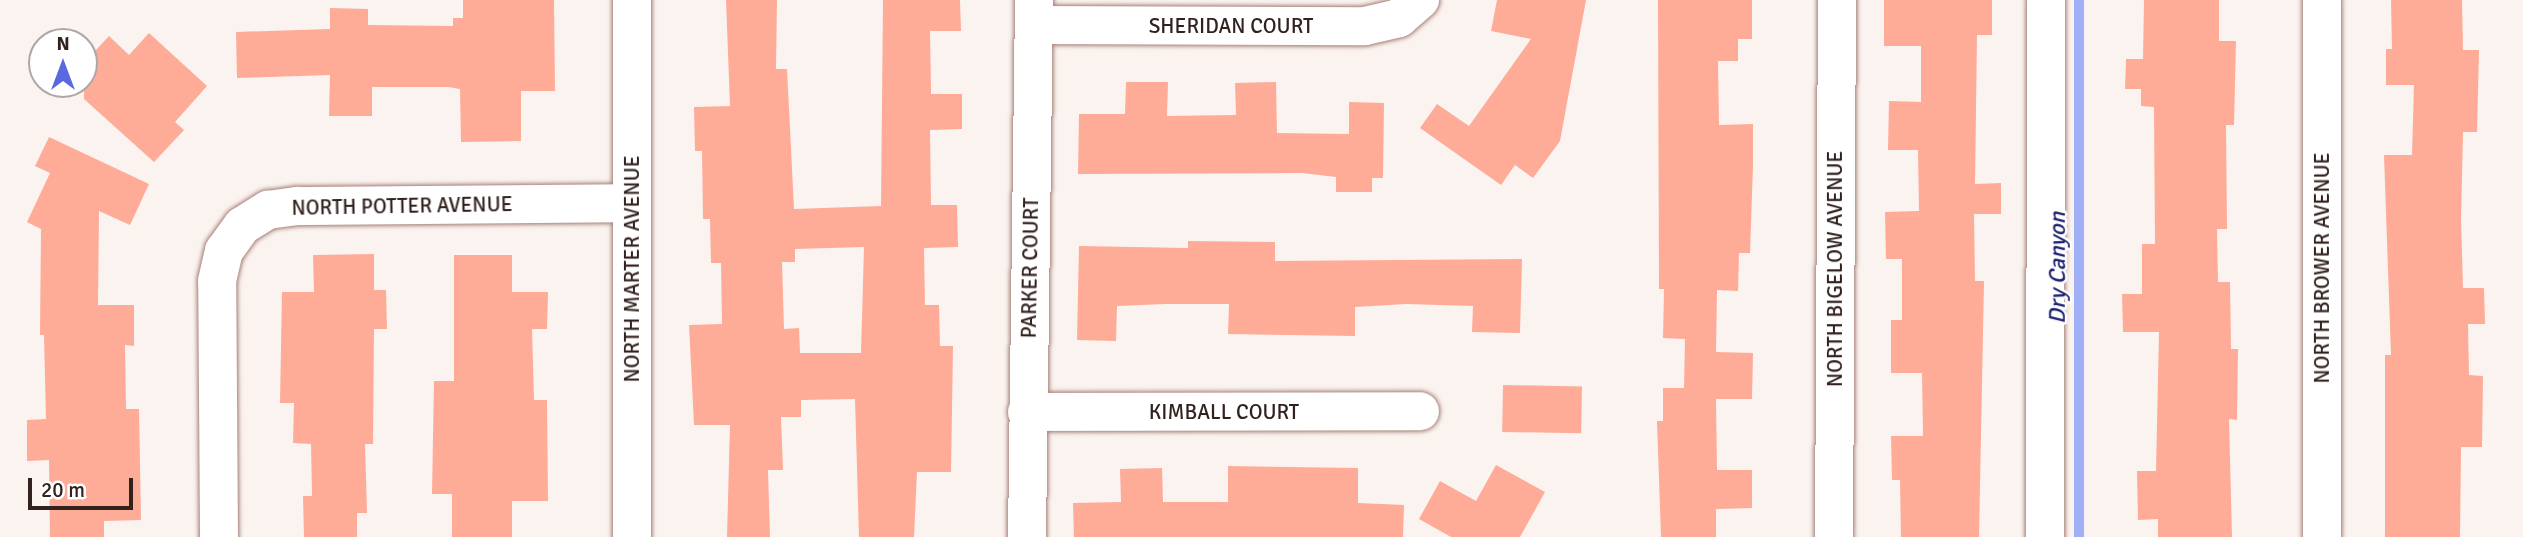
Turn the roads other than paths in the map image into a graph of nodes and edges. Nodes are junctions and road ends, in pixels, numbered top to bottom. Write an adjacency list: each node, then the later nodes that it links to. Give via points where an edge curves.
1 (632, 0): 7 (street, NORTH MARTER AVENUE)
2 (1420, 0): 6 (street, SHERIDAN COURT, via 1399,18 1365,26)
3 (1837, 0): 13 (street, NORTH BIGELOW AVENUE)
4 (2046, 0): 14 (street)
5 (2322, 0): 15 (street, NORTH BROWER AVENUE)
6 (1034, 13): 9 (street, PARKER COURT)
7 (632, 203): 10 (street, NORTH POTTER AVENUE, via 298,206 268,210 242,226 224,251 217,281); 11 (street, NORTH MARTER AVENUE)
8 (1420, 411): 9 (street, KIMBALL COURT)
9 (1027, 412): 12 (street, PARKER COURT)
10 (219, 537)
11 (632, 537)
12 (1027, 537)
13 (1834, 537)
14 (2045, 537)
15 (2322, 537)

